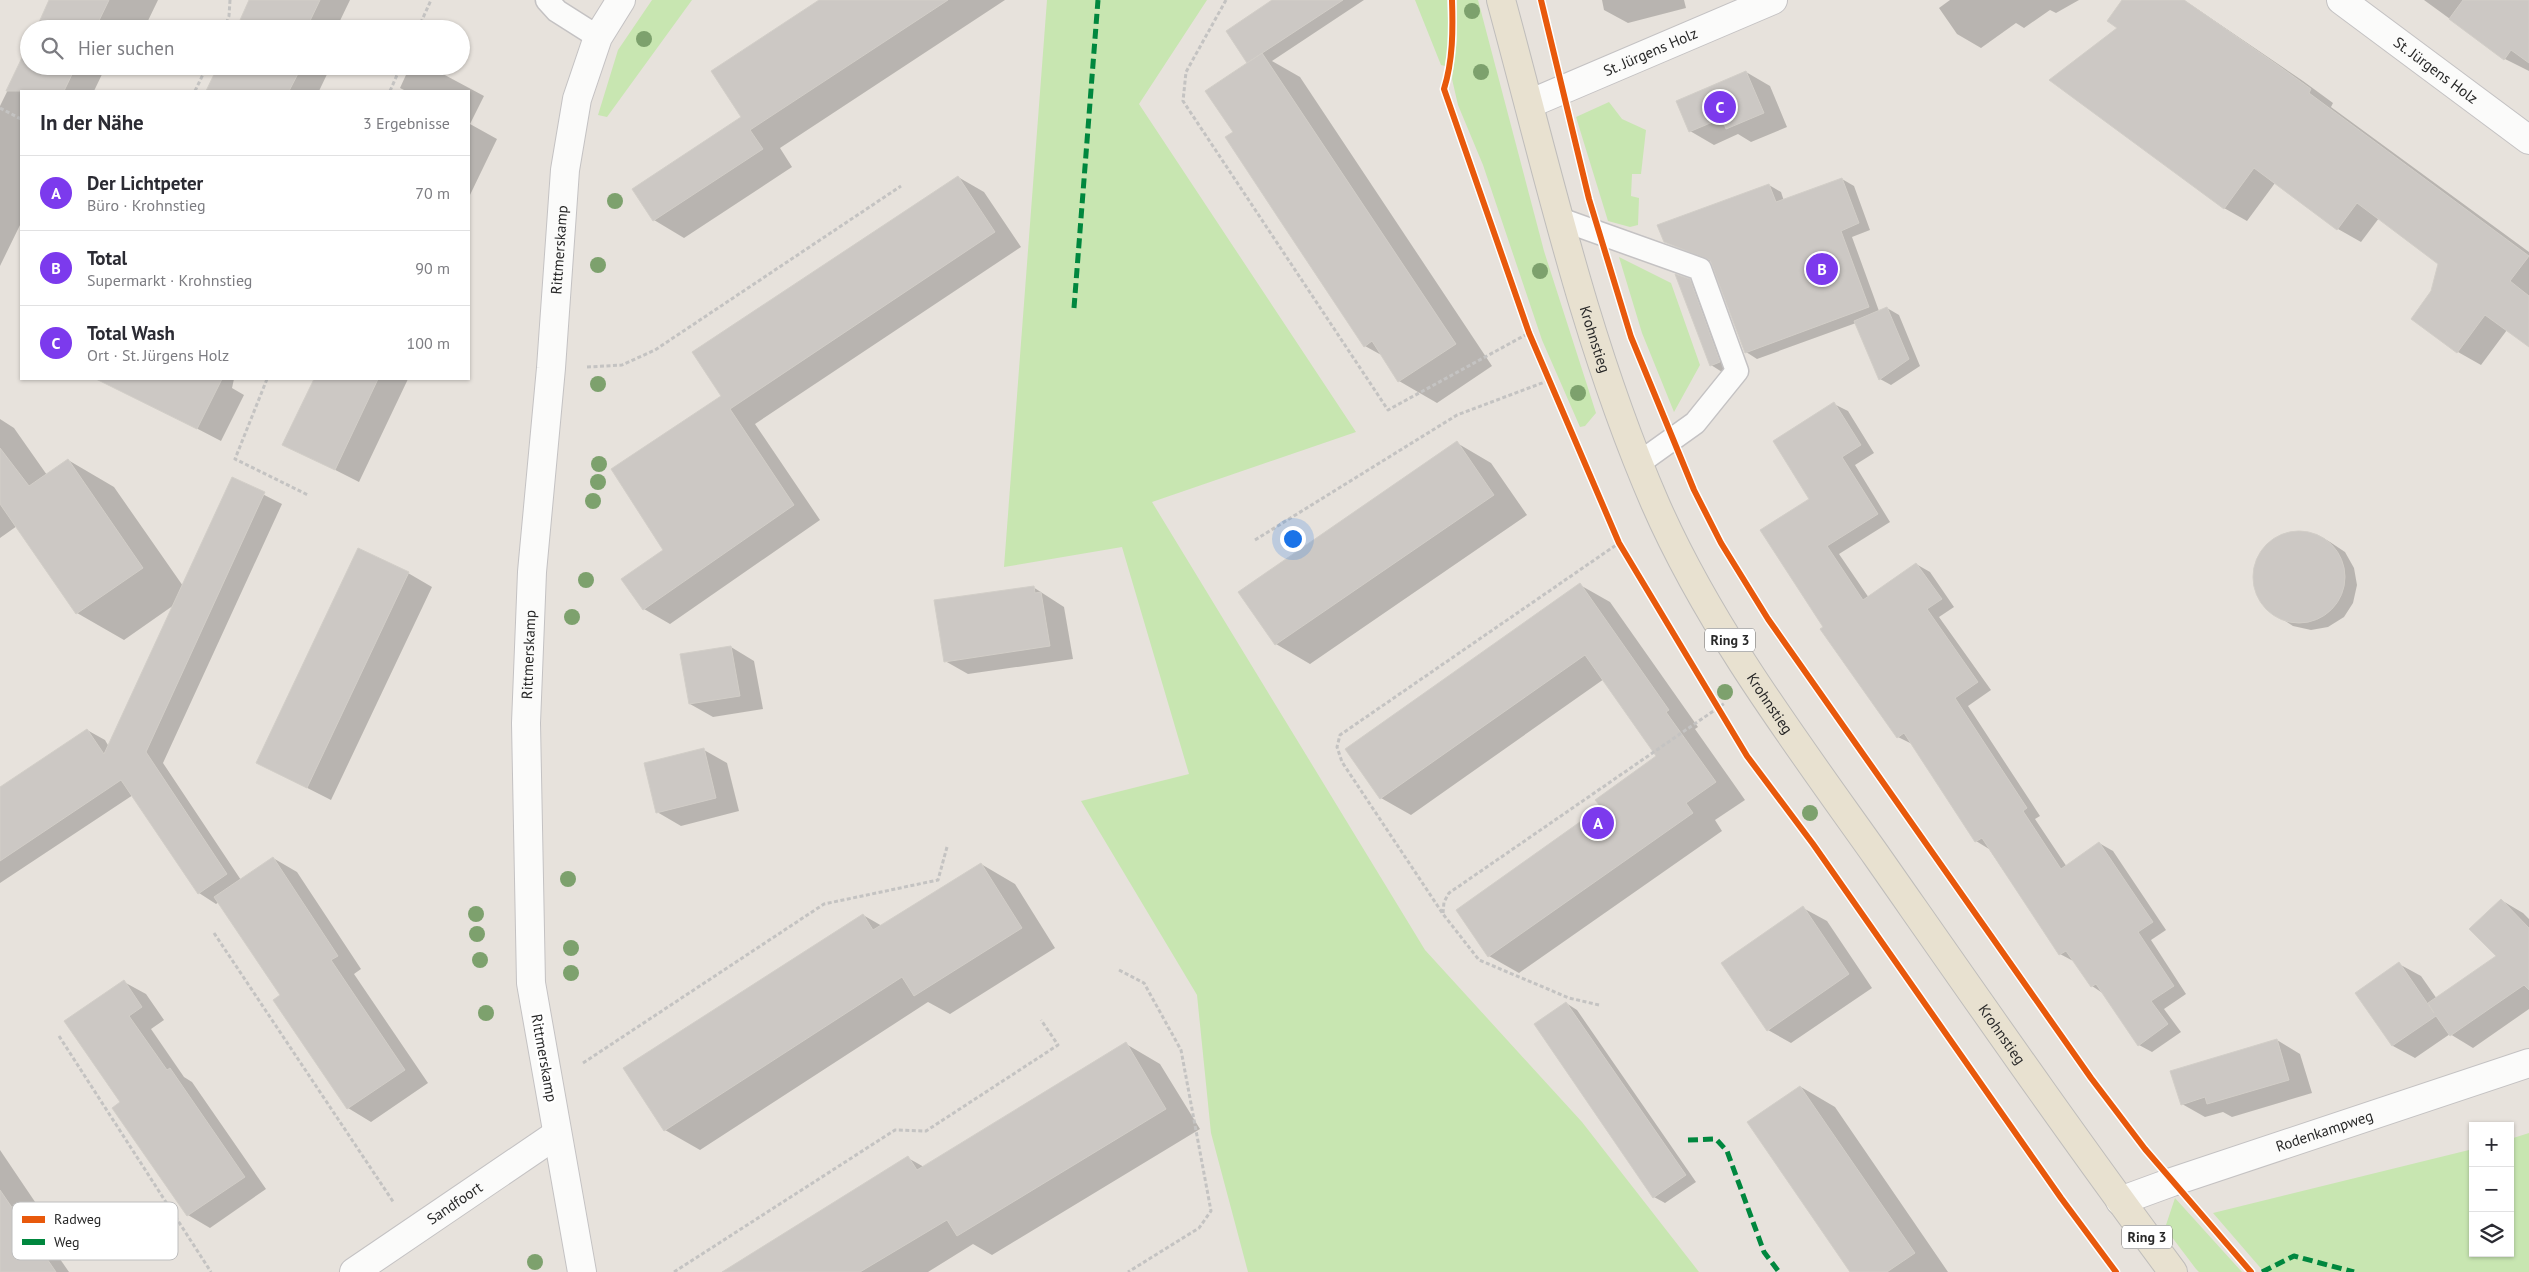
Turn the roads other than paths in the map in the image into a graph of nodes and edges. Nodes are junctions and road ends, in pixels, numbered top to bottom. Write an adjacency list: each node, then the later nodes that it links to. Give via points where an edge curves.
1 (547, 0): 6 (lane)
2 (621, 0): 6 (street, Rittmerskamp)
3 (1501, 0): 7 (main road, Krohnstieg / Ring 3)
4 (1773, 0): 7 (street, St. Jürgens Holz)
5 (2341, 0): 8 (street, St. Jürgens Holz)
6 (598, 37): 12 (street, Rittmerskamp, via 577,99 565,170 532,572 526,723 531,983)
7 (1529, 104): 9 (main road, Krohnstieg / Ring 3)
8 (2529, 140)
9 (1560, 219): 10 (main road, Krohnstieg / Ring 3, via 1600,363); 10 (lane, via 1700,269 1737,371 1695,422)
10 (1639, 463): 13 (main road, Krohnstieg / Ring 3, via 1687,569 1756,682)
11 (2529, 1062): 13 (street, Rodenkampweg)
12 (557, 1134): 14 (street, Sandfoort); 15 (street, Rittmerskamp)
13 (2120, 1201): 16 (main road, Krohnstieg / Ring 3)
14 (354, 1272)
15 (582, 1272)
16 (2173, 1272)

